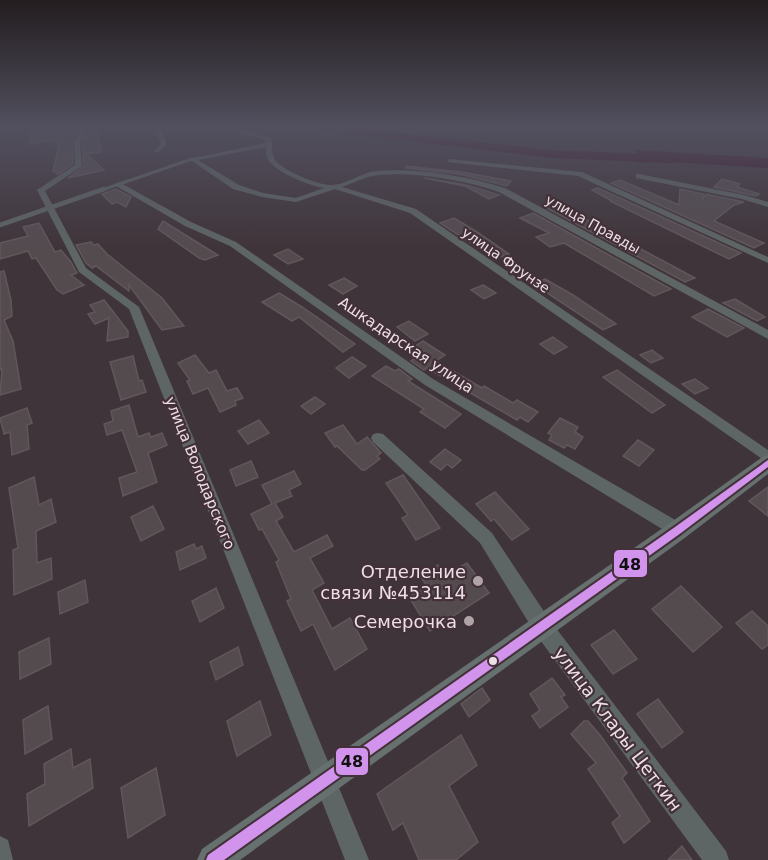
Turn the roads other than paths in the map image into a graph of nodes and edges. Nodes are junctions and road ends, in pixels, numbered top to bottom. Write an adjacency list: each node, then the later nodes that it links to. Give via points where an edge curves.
1 (77, 167): 10 (street, улица Володарского, via 41,190)
2 (168, 167): 7 (lane)
3 (205, 167): 8 (street, улица Правды, via 236,187 262,195 296,200)
4 (278, 167): 8 (street, улица Фрунзе, via 316,185)
5 (510, 167): 12 (street, via 579,174)
6 (639, 176): 9 (street)
7 (119, 184): 10 (lane); 17 (street, Ашкадарская улица, via 188,224 233,244 429,382)
8 (334, 187): 13 (street, улица Правды, via 376,173 441,176 502,190); 15 (street, улица Фрунзе, via 413,211)
9 (767, 204)
10 (51, 209): 11 (lane); 19 (street, улица Володарского, via 82,270 134,307)
11 (0, 225)
12 (768, 260)
13 (768, 335)
14 (378, 438): 18 (street, улица Клары Цеткин, via 486,538)
15 (768, 457)
16 (768, 463): 17 (street)
17 (678, 530): 18 (street)
18 (542, 626): 19 (street); 24 (street, улица Клары Цеткин)
19 (324, 781): 22 (street); 23 (street, улица Володарского)
20 (0, 849): 21 (street)
21 (1, 860)
22 (213, 860)
23 (357, 860)
24 (717, 860)

